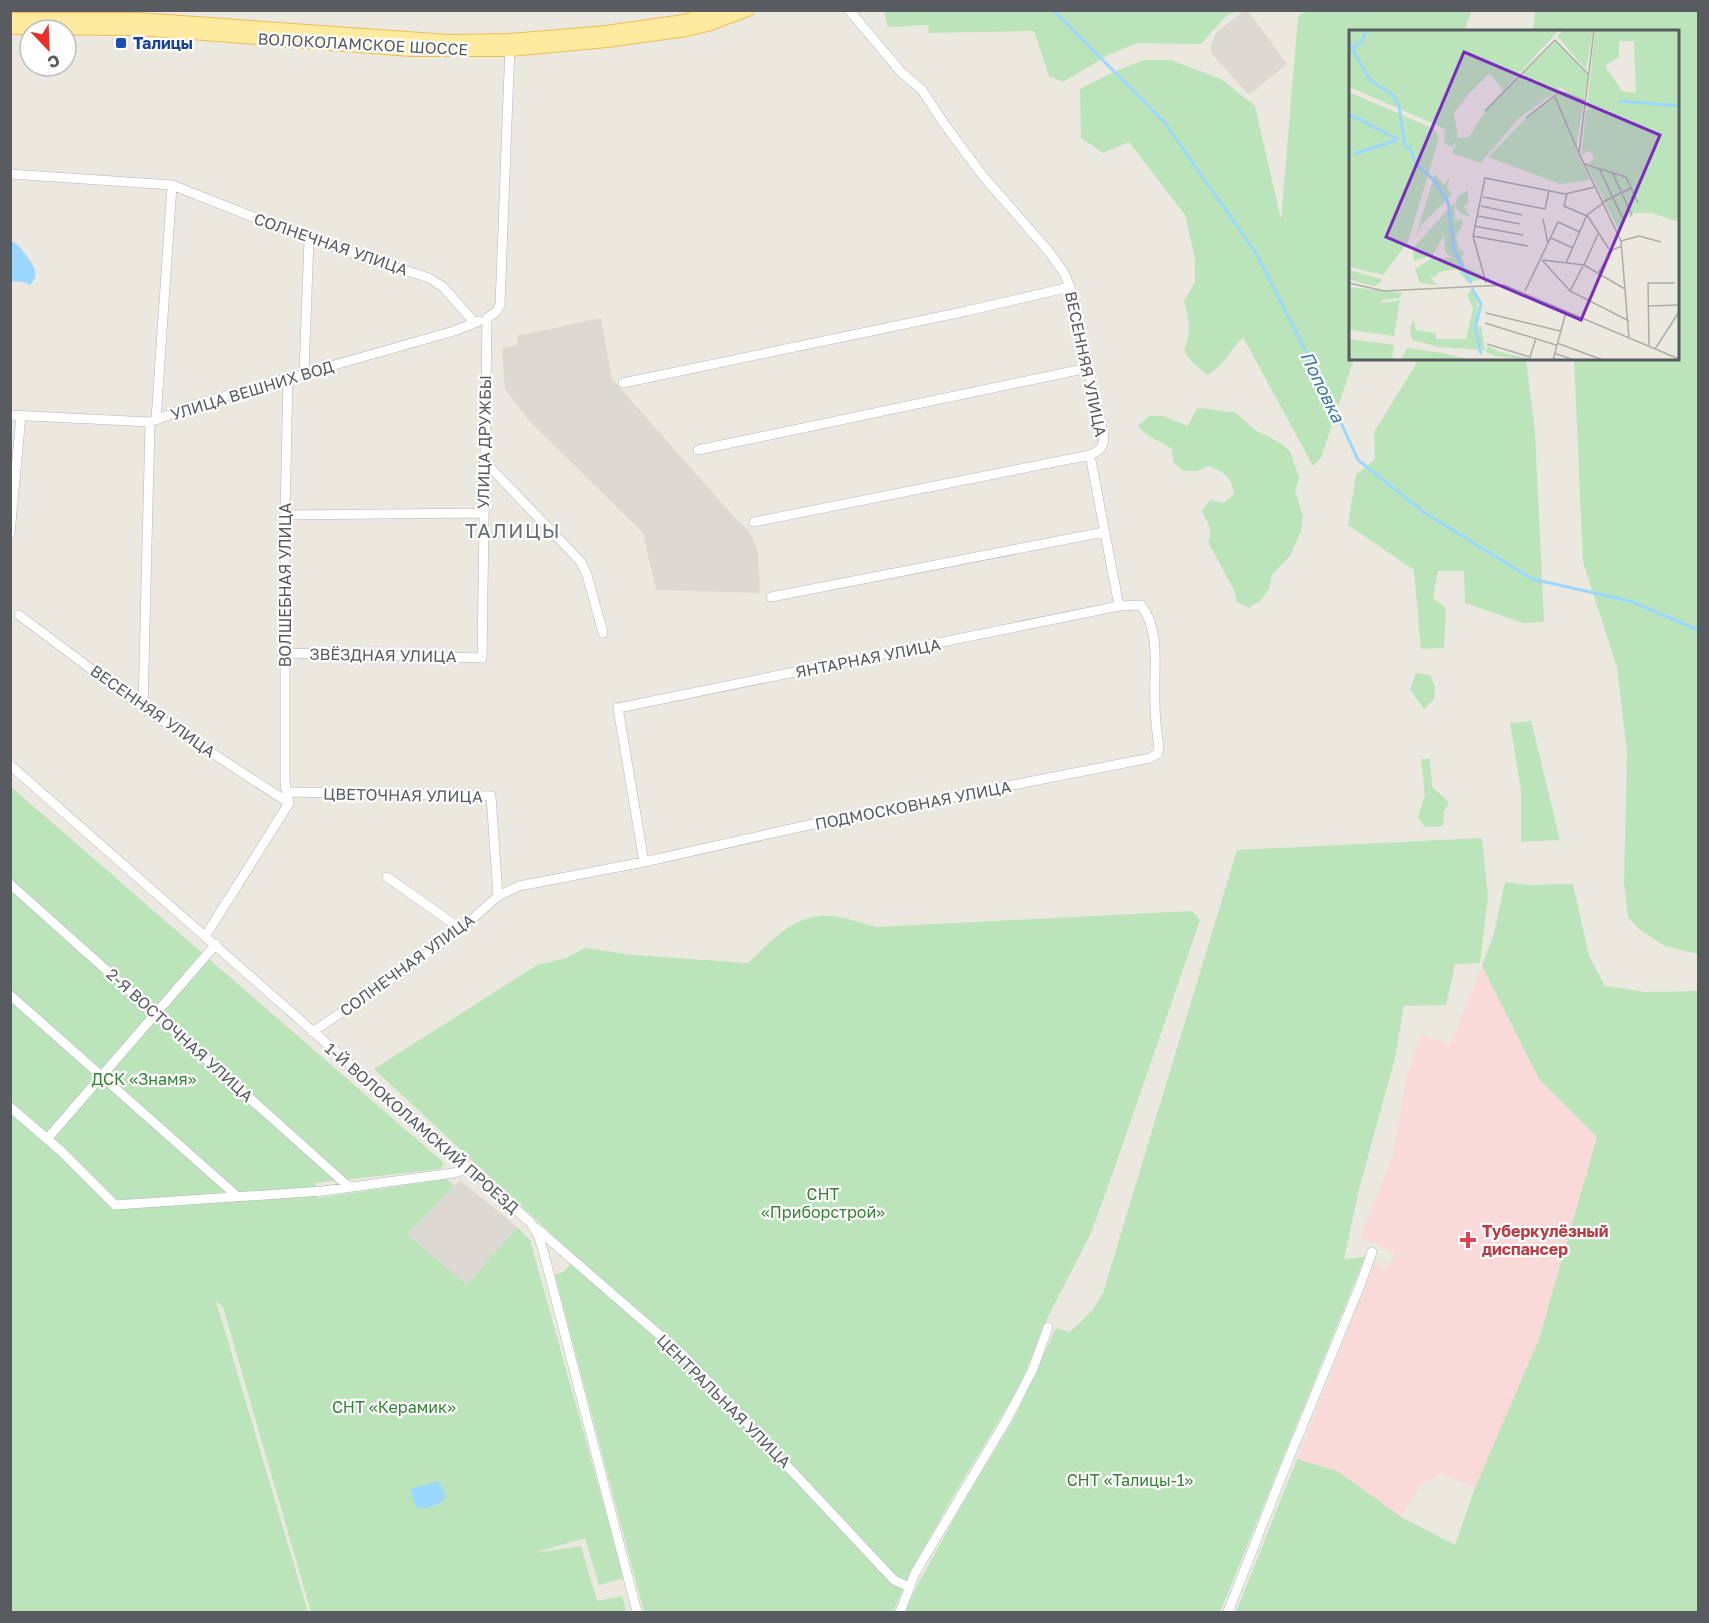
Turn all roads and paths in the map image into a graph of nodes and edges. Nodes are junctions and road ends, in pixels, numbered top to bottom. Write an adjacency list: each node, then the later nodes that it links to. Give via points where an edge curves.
1 (720, 10): 7 (main road, ВОЛОКОЛАМСКОЕ ШОССЕ, via 683,21)
2 (748, 10): 7 (main road, ВОЛОКОЛАМСКОЕ ШОССЕ, via 686,30 608,41)
3 (849, 10): 11 (street, ВЕСЕННЯЯ УЛИЦА, via 922,90 983,176 1050,253)
4 (10, 19): 5 (main road, ВОЛОКОЛАМСКОЕ ШОССЕ)
5 (139, 20): 6 (main road, ВОЛОКОЛАМСКОЕ ШОССЕ); 7 (main road, ВОЛОКОЛАМСКОЕ ШОССЕ)
6 (10, 28)
7 (510, 45): 12 (street, via 500,305)
8 (10, 174): 9 (street, СОЛНЕЧНАЯ УЛИЦА)
9 (172, 185): 10 (street, СОЛНЕЧНАЯ УЛИЦА); 20 (street)
10 (309, 239): 13 (street, СОЛНЕЧНАЯ УЛИЦА, via 429,278 443,287); 15 (street)
11 (1070, 287): 14 (street, ВЕСЕННЯЯ УЛИЦА); 17 (street)
12 (487, 318): 13 (street, УЛИЦА ВЕШНИХ ВОД); 23 (street, УЛИЦА ДРУЖБЫ)
13 (476, 323): 15 (street, УЛИЦА ВЕШНИХ ВОД)
14 (1088, 368): 21 (street); 22 (street, ВЕСЕННЯЯ УЛИЦА, via 1104,438 1098,452)
15 (304, 374): 16 (street, УЛИЦА ВЕШНИХ ВОД)
16 (288, 378): 20 (street, УЛИЦА ВЕШНИХ ВОД); 25 (street, ВОЛШЕБНАЯ УЛИЦА)
17 (622, 383)
18 (10, 416): 19 (street, УЛИЦА ВЕШНИХ ВОД)
19 (21, 417): 20 (street, УЛИЦА ВЕШНИХ ВОД); 28 (street)
20 (153, 421): 35 (street)
21 (698, 450)
22 (1089, 455): 26 (street); 27 (street, ВЕСЕННЯЯ УЛИЦА)
23 (484, 461): 24 (street, УЛИЦА ДРУЖБЫ); 32 (street, via 580,562)
24 (483, 513): 25 (street); 34 (street, УЛИЦА ДРУЖБЫ)
25 (285, 515): 33 (street, ВОЛШЕБНАЯ УЛИЦА)
26 (754, 522)
27 (1104, 532): 29 (street); 30 (street, ВЕСЕННЯЯ УЛИЦА)
28 (10, 533)
29 (771, 597)
30 (1119, 606): 39 (street, ЯНТАРНАЯ УЛИЦА, via 618,708); 39 (street, ПОДМОСКОВНАЯ УЛИЦА, via 1141,605 1152,628 1159,748 1150,758 804,826)
31 (19, 615): 35 (street, ВЕСЕННЯЯ УЛИЦА)
32 (603, 633)
33 (285, 653): 34 (street, ЗВЁЗДНАЯ УЛИЦА); 37 (street, ВОЛШЕБНАЯ УЛИЦА)
34 (482, 658)
35 (143, 708): 38 (street, ВЕСЕННЯЯ УЛИЦА)
36 (10, 765): 44 (street, 1-Й ВОЛОКОЛАМСКИЙ ПРОЕЗД)
37 (287, 792): 38 (street, ВОЛШЕБНАЯ УЛИЦА); 42 (street, ЦВЕТОЧНАЯ УЛИЦА, via 490,796)
38 (289, 802): 44 (street)
39 (644, 862): 42 (street, ПОДМОСКОВНАЯ УЛИЦА, via 519,886)
40 (387, 877): 43 (street)
41 (10, 884): 47 (street, 2-Я ВОСТОЧНАЯ УЛИЦА)
42 (498, 896): 43 (street, СОЛНЕЧНАЯ УЛИЦА)
43 (461, 929): 48 (street, СОЛНЕЧНАЯ УЛИЦА)
44 (206, 935): 45 (street, 1-Й ВОЛОКОЛАМСКИЙ ПРОЕЗД)
45 (216, 945): 47 (street); 48 (street, 1-Й ВОЛОКОЛАМСКИЙ ПРОЕЗД)
46 (10, 995): 49 (street)
47 (156, 1012): 49 (street); 53 (street, 2-Я ВОСТОЧНАЯ УЛИЦА)
48 (312, 1032): 52 (street, 1-Й ВОЛОКОЛАМСКИЙ ПРОЕЗД)
49 (101, 1076): 51 (street); 54 (street)
50 (10, 1107): 51 (street)
51 (47, 1139): 54 (street, via 115,1205)
52 (469, 1168): 53 (street); 55 (street, 1-Й ВОЛОКОЛАМСКИЙ ПРОЕЗД)
53 (349, 1187): 54 (street)
54 (238, 1197)
55 (530, 1222): 58 (street, ЦЕНТРАЛЬНАЯ УЛИЦА, via 685,1357 894,1580); 59 (street, 1-Й ВОЛОКОЛАМСКИЙ ПРОЕЗД, via 542,1245)
56 (1372, 1252): 61 (street)
57 (1048, 1327): 58 (street, via 1034,1369)
58 (909, 1587): 60 (street)
59 (637, 1612)
60 (900, 1612)
61 (1228, 1612)

